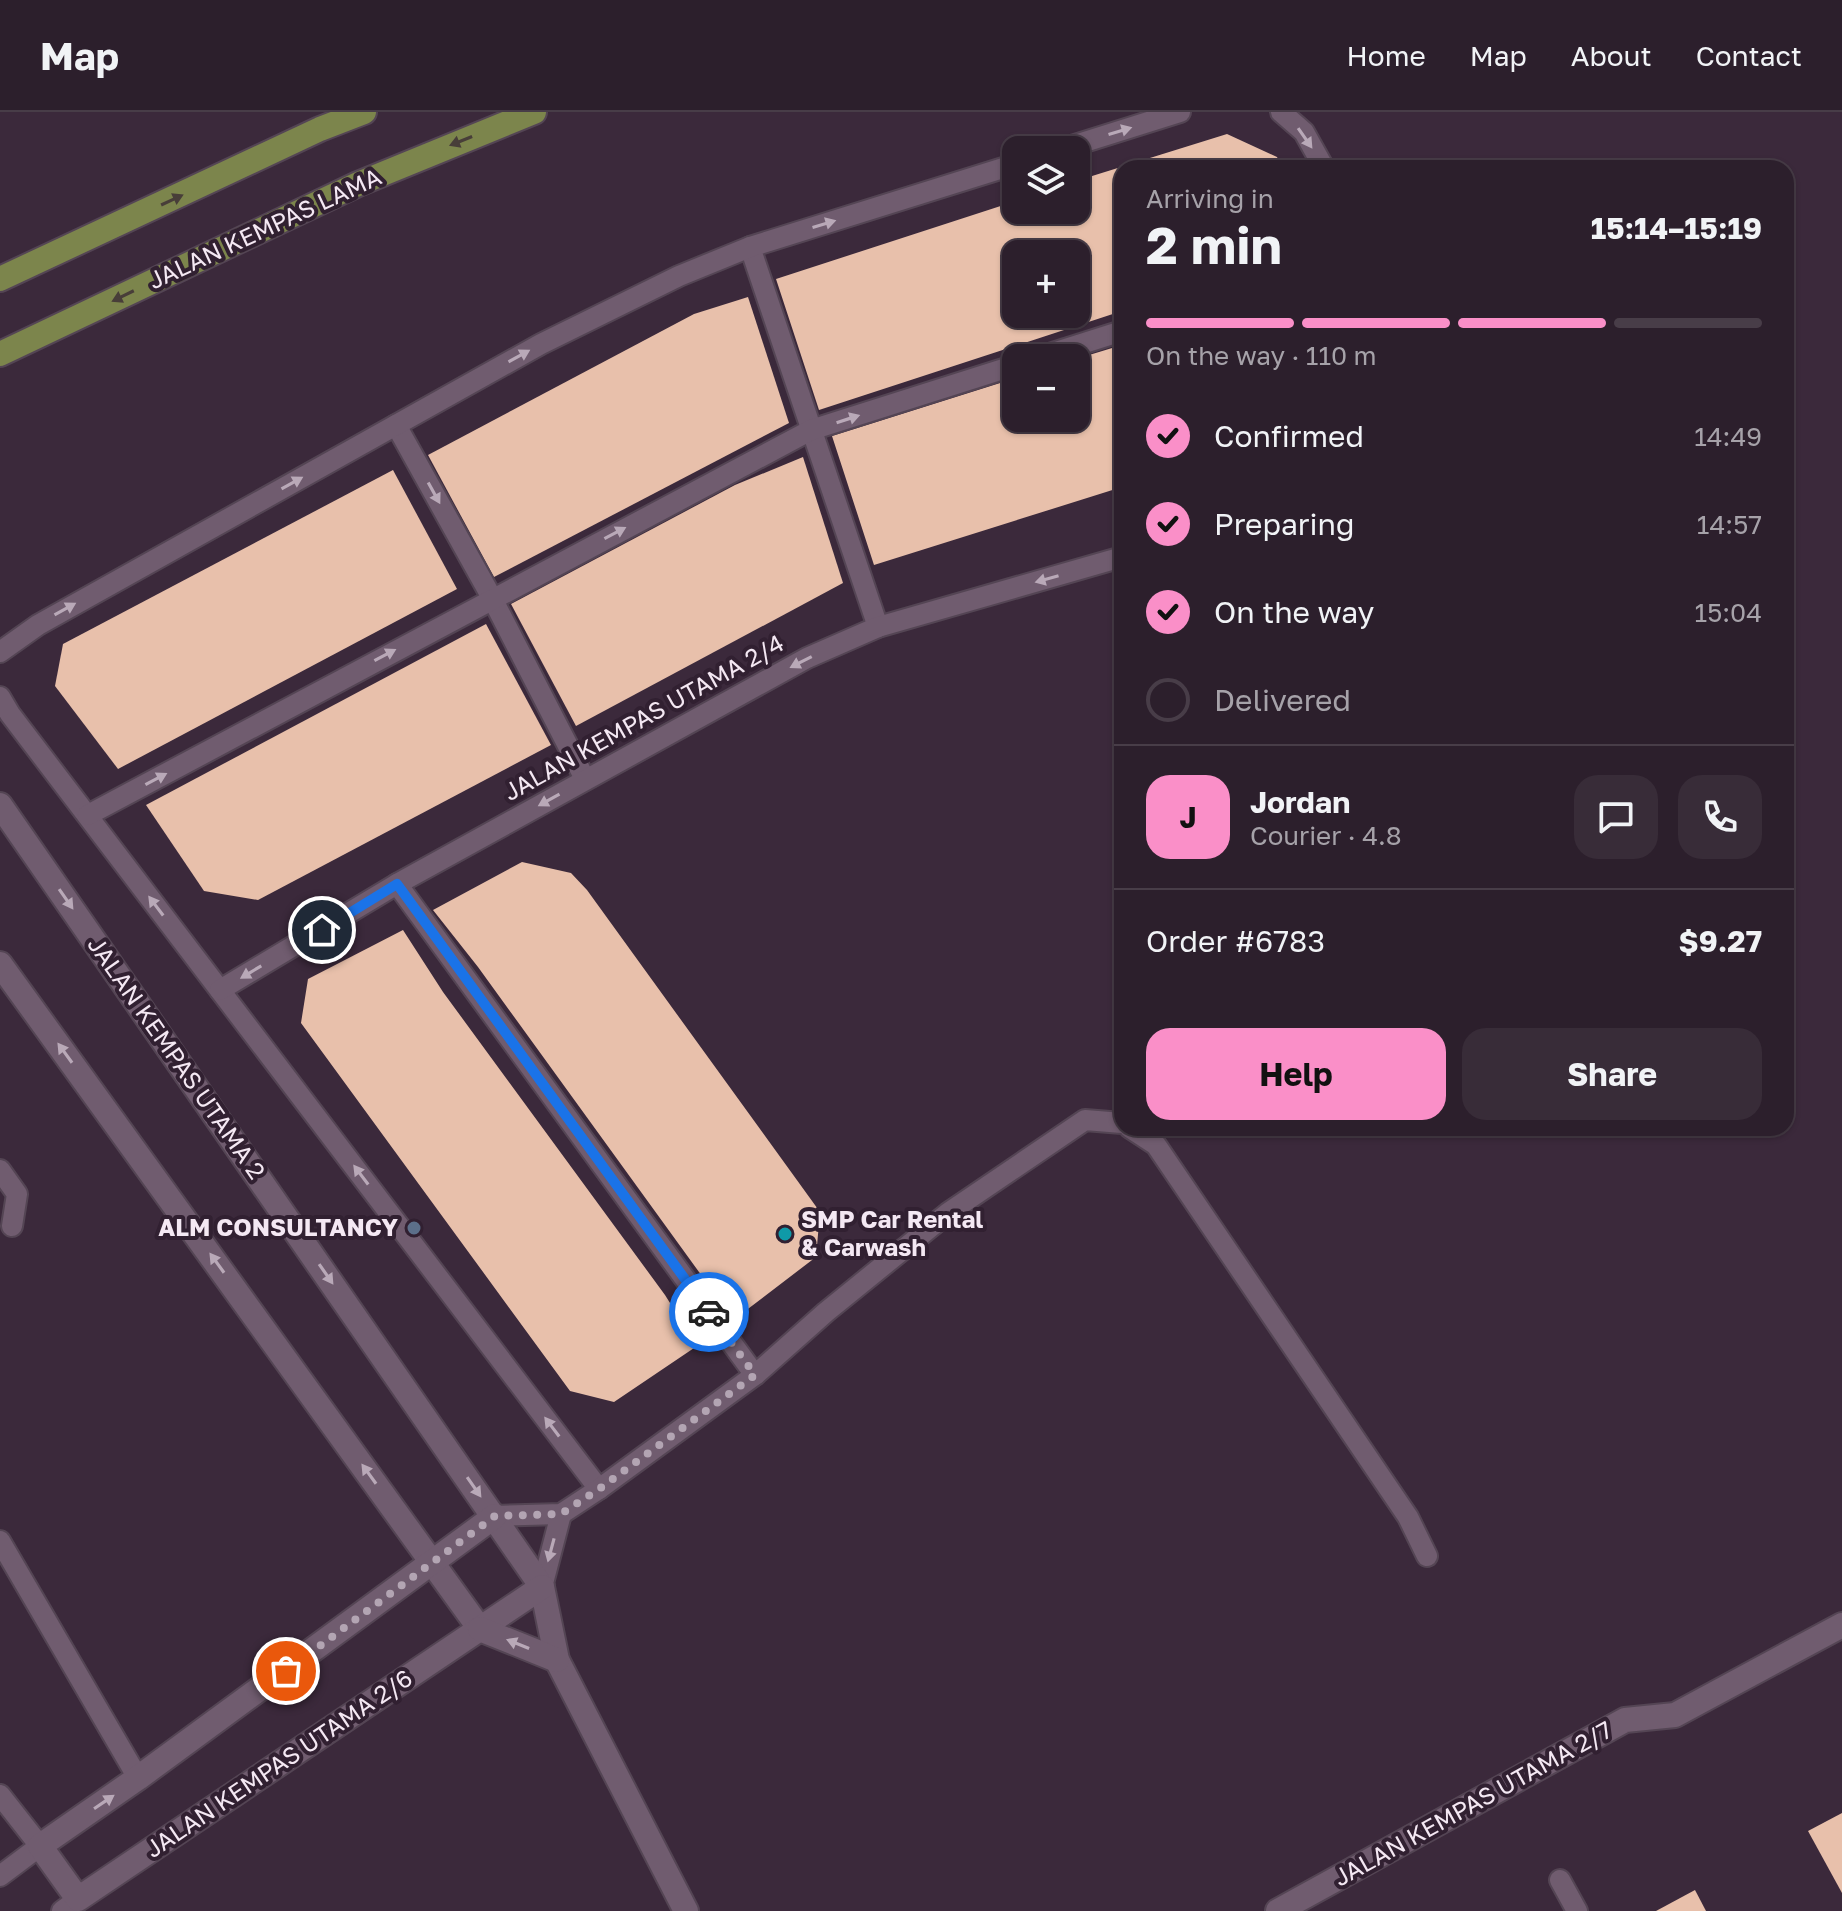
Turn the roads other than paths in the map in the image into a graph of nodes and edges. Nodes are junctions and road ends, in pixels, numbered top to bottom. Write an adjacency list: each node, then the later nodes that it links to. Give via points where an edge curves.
1 (364, 112): 9 (main road, one-way to 1)
2 (534, 112): 12 (main road, JALAN KEMPAS LAMA, one-way to 12, via 358,184)
3 (1180, 112): 5 (lane, one-way to 3)
4 (1281, 112): 6 (lane, one-way to 6, via 1304,132)
5 (1090, 140)
6 (1320, 160)
7 (1002, 168): 8 (lane, one-way to 7)
8 (750, 247): 14 (lane, one-way to 8, via 541,344); 15 (lane)
9 (0, 279)
10 (1114, 334): 11 (lane)
11 (1081, 344)
12 (0, 354)
13 (1002, 369): 15 (lane, one-way to 13)
14 (396, 425): 17 (lane, one-way to 17); 19 (lane, one-way to 14, via 38,625)
15 (811, 430): 17 (lane, one-way to 15); 18 (lane)
16 (1114, 559): 18 (lane, JALAN KEMPAS UTAMA 2/4, one-way to 18)
17 (492, 598): 21 (lane); 23 (lane, one-way to 17)
18 (878, 627): 21 (lane, JALAN KEMPAS UTAMA 2/4, one-way to 21, via 807,658)
19 (0, 652)
20 (0, 697): 23 (lane)
21 (585, 779): 24 (lane, JALAN KEMPAS UTAMA 2/4, one-way to 24)
22 (0, 805): 34 (street, JALAN KEMPAS UTAMA 2, one-way to 34)
23 (88, 815): 26 (lane, one-way to 23)
24 (397, 884): 26 (lane, JALAN KEMPAS UTAMA 2/4, one-way to 26); 31 (lane)
25 (0, 964): 37 (street, one-way to 25)
26 (220, 990): 32 (lane, one-way to 26)
27 (1114, 1122): 31 (lane, via 1085,1120 948,1213)
28 (1142, 1136): 36 (lane, via 1156,1145 1408,1517)
29 (0, 1170): 30 (lane, via 17,1194)
30 (12, 1226)
31 (755, 1375): 32 (lane)
32 (599, 1489): 33 (lane)
33 (561, 1514): 34 (lane); 38 (lane, one-way to 38)
34 (495, 1516): 37 (street); 38 (street, JALAN KEMPAS UTAMA 2)
35 (0, 1541): 42 (lane)
36 (1427, 1556)
37 (434, 1563): 40 (street); 42 (street)
38 (542, 1587): 40 (street, JALAN KEMPAS UTAMA 2/6); 41 (street)
39 (1842, 1625): 49 (street, JALAN KEMPAS UTAMA 2/7, via 1675,1715 1625,1720)
40 (480, 1629): 41 (street, one-way to 40); 47 (street, JALAN KEMPAS UTAMA 2/6)
41 (557, 1660): 48 (street)
42 (138, 1778): 44 (street, one-way to 42)
43 (0, 1795): 44 (lane, JALAN KEMPAS UTAMA 2/6)
44 (40, 1846): 45 (lane); 47 (street, JALAN KEMPAS UTAMA 2/6)
45 (0, 1876)
46 (1560, 1880): 50 (lane)
47 (70, 1905)
48 (686, 1911)
49 (1278, 1911)
50 (1577, 1911)

